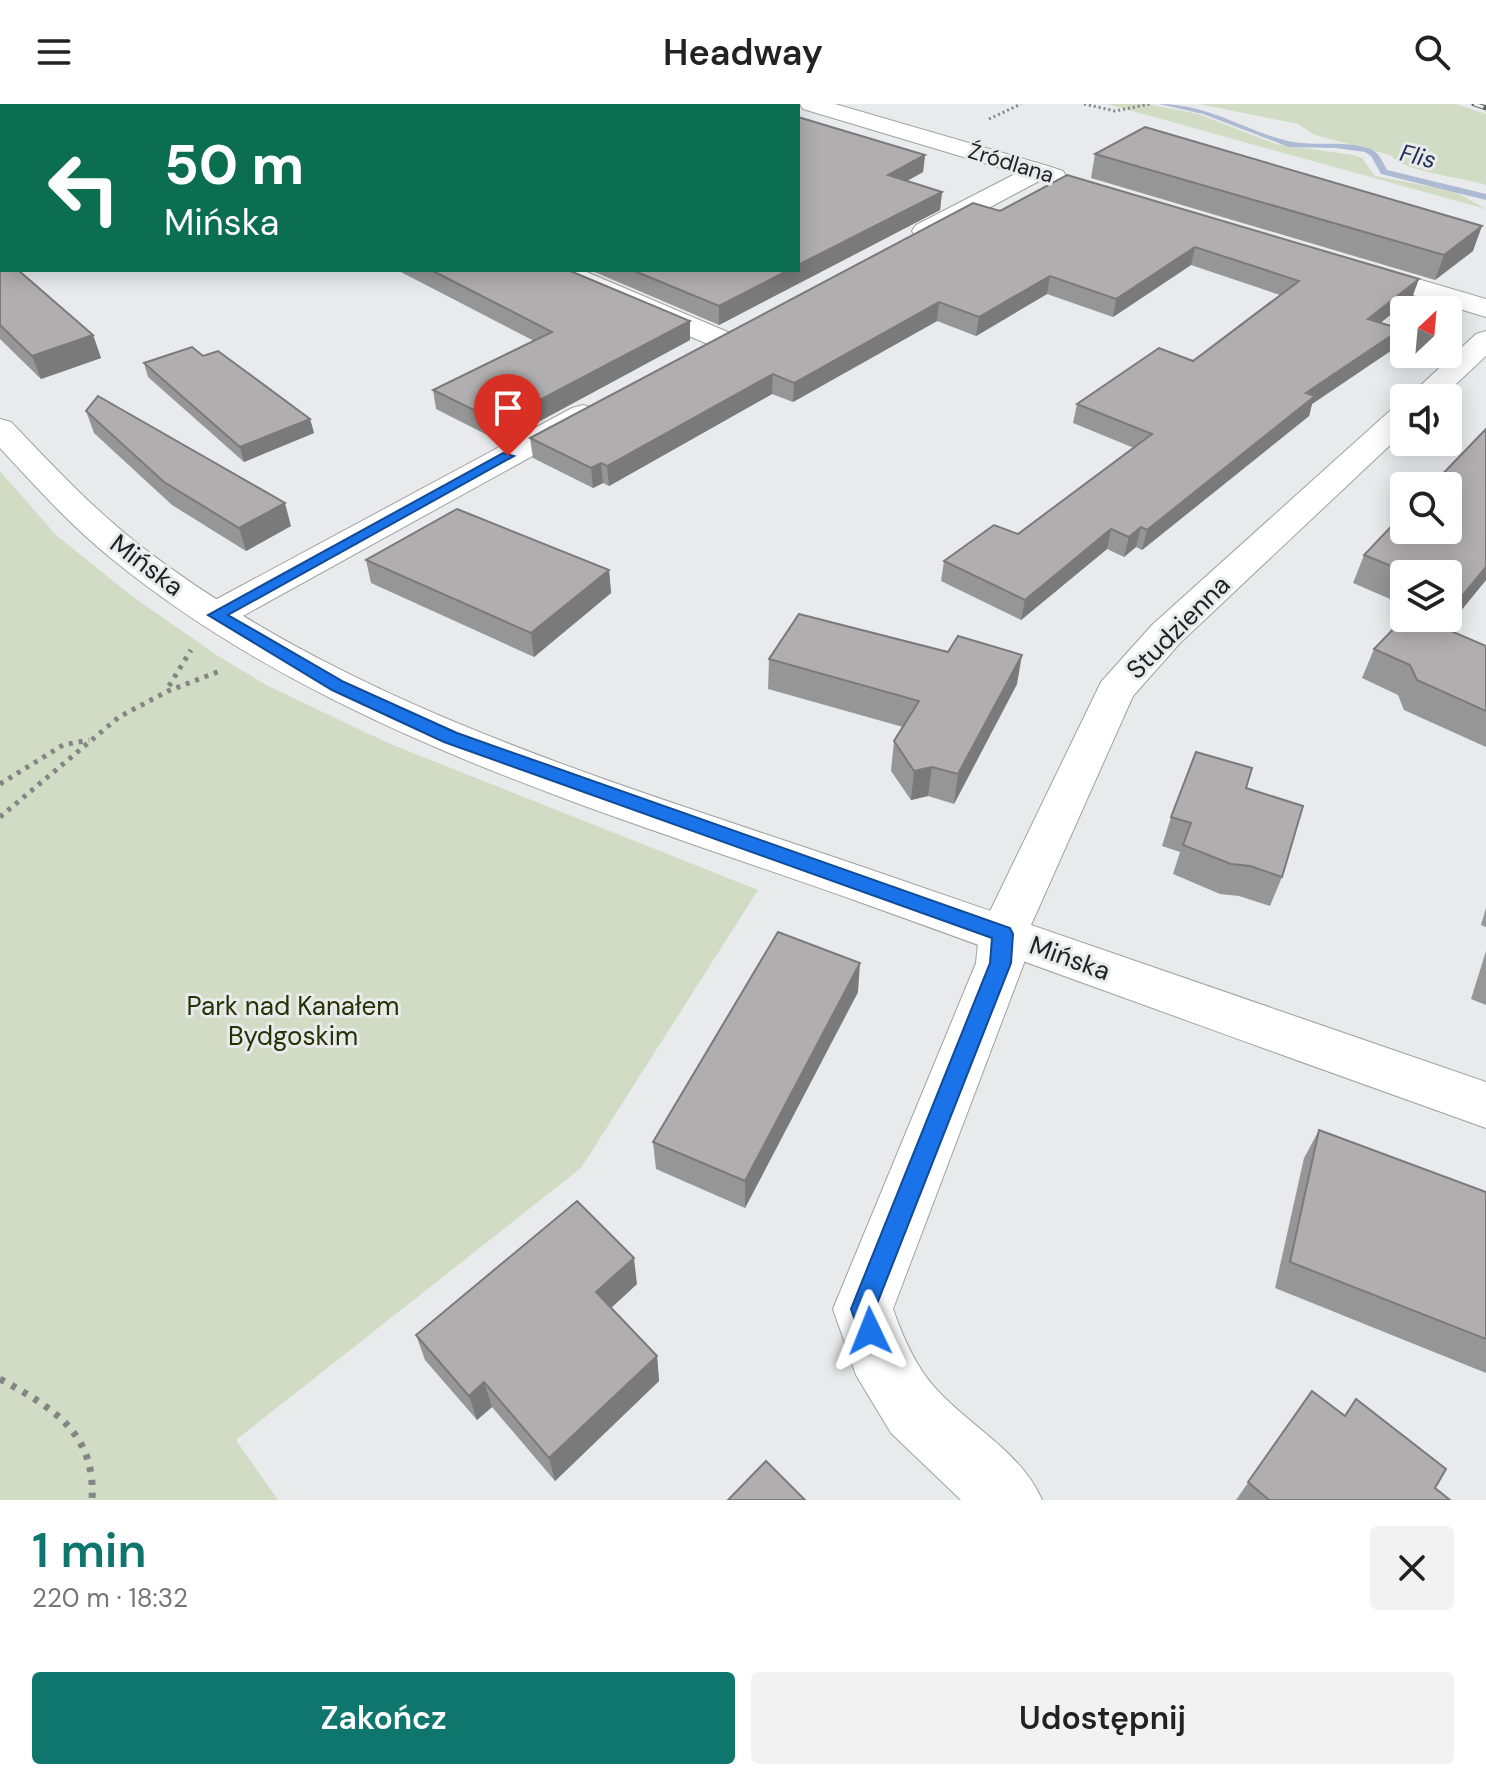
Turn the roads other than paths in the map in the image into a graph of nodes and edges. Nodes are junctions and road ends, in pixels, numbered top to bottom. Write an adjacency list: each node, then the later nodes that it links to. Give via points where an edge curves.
1 (811, 104): 2 (street, Źródlana)
2 (1039, 171): 3 (street, Źródlana); 4 (street)
3 (1081, 184)
4 (899, 245)
5 (1342, 264): 7 (street)
6 (563, 272): 8 (street)
7 (1486, 308)
8 (720, 340)
9 (1486, 340): 10 (street)
10 (1438, 384)
11 (611, 399): 14 (street)
12 (1390, 428): 15 (street, Studzienna, via 1176,624 1115,691)
13 (0, 429): 14 (street, Mińska)
14 (204, 632): 15 (street, Mińska, via 451,737)
15 (1003, 934): 16 (street, Mińska); 17 (street, Studzienna, via 1000,963 863,1309 878,1354 913,1411)
16 (1486, 1105)
17 (1009, 1500)

